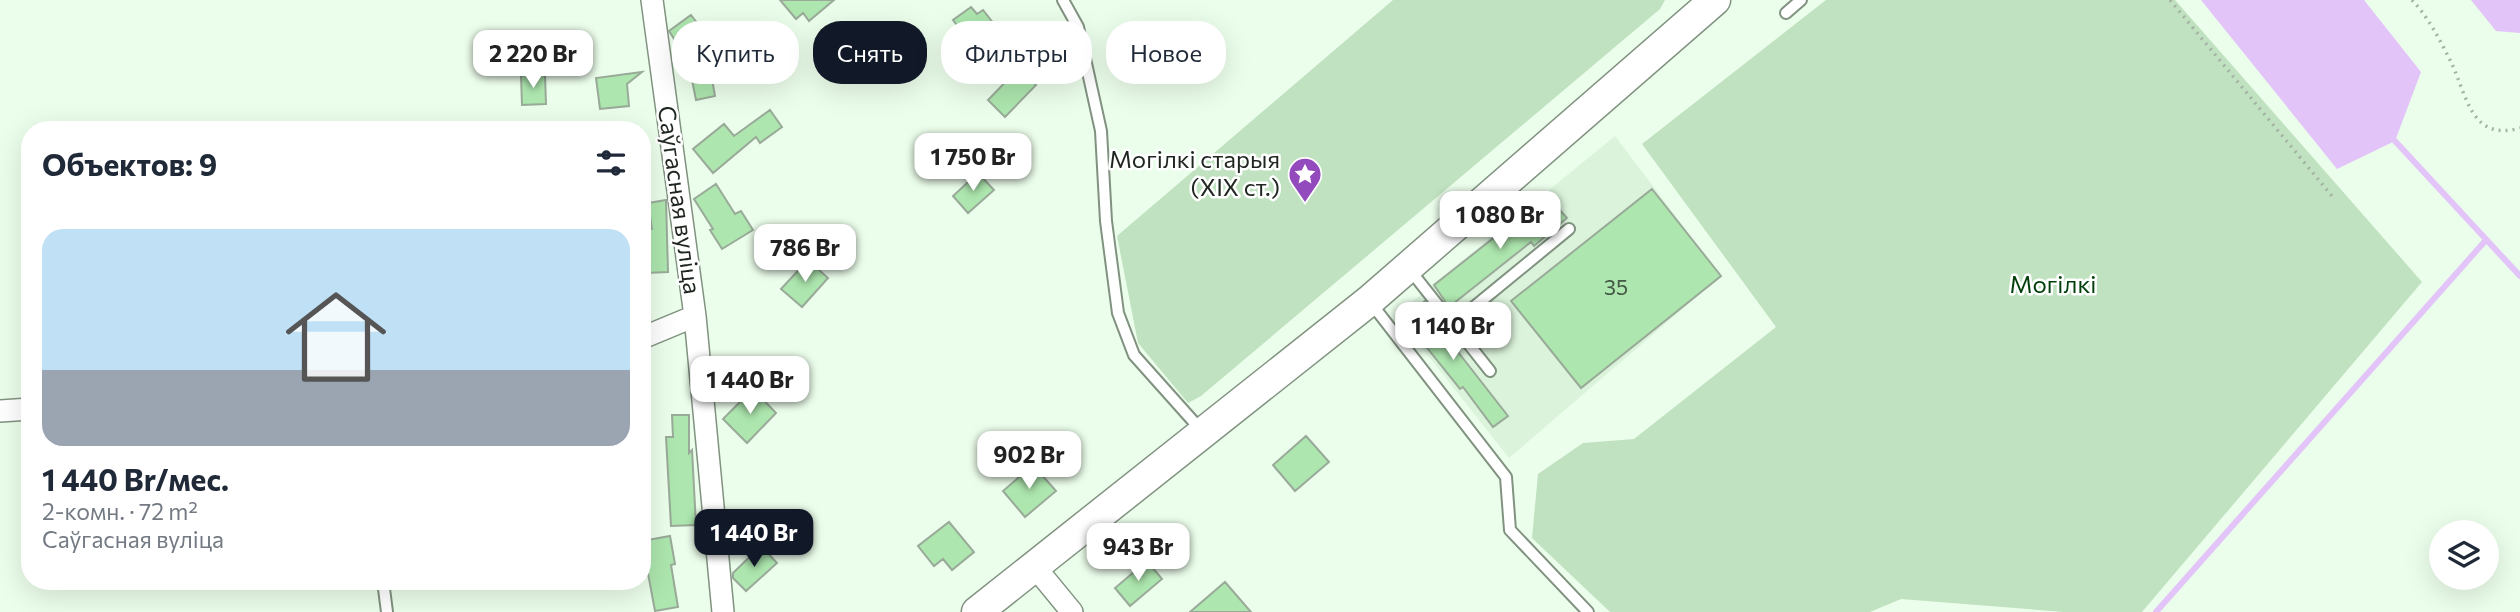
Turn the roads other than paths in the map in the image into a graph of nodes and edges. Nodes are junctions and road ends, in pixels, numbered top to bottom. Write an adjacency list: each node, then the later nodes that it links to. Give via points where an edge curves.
1 (652, 0): 9 (street, Саўгасная вуліца)
2 (1063, 0): 15 (lane, via 1077,27 1101,131 1118,313 1134,355)
3 (1715, 0): 7 (main road)
4 (1801, 0): 5 (lane)
5 (1786, 13)
6 (1569, 229): 10 (lane)
7 (1408, 268): 8 (main road); 10 (lane)
8 (1369, 301): 15 (main road); 22 (lane, via 1506,478 1510,530)
9 (695, 316): 11 (street, Саўгасная вуліца); 19 (street, Саўгасная вуліца)
10 (1452, 325): 12 (lane)
11 (651, 334)
12 (1490, 371)
13 (21, 410): 14 (street)
14 (0, 411)
15 (1204, 433): 16 (main road)
16 (1035, 566): 20 (main road); 21 (street)
17 (384, 590): 18 (lane)
18 (387, 612)
19 (723, 612)
20 (977, 612)
21 (1072, 612)
22 (1588, 612)

